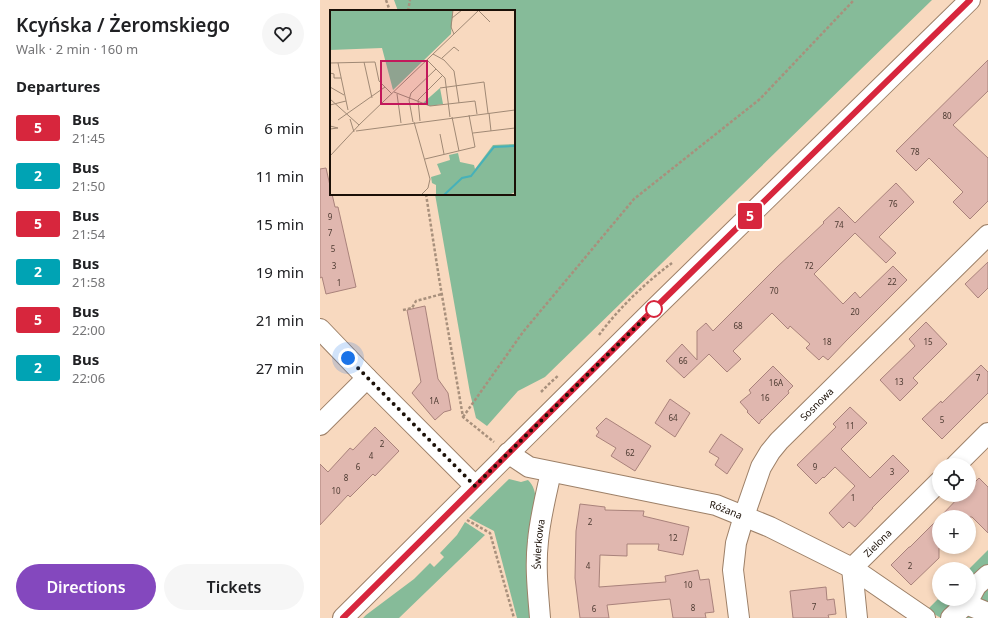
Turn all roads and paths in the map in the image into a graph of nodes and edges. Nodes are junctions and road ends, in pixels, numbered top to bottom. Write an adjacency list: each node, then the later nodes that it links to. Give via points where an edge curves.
1 (386, 0): 5 (path)
2 (410, 0): 6 (path)
3 (854, 0): 13 (path, via 760,99 634,199 523,332)
4 (970, 0): 16 (street)
5 (390, 10)
6 (408, 10)
7 (426, 195): 9 (path)
8 (988, 235): 21 (street, Sosnowa, via 779,441 761,467)
9 (442, 294): 10 (path, via 416,301 412,308); 13 (path)
10 (403, 310)
11 (320, 329): 12 (street)
12 (364, 367): 14 (street); 19 (street)
13 (464, 417): 16 (path)
14 (320, 425)
15 (988, 433): 17 (street)
16 (508, 453): 18 (street, Różana, via 529,467); 19 (street)
17 (963, 458)
18 (551, 472): 21 (street, Różana, via 716,505); 31 (street, Świerkowa, via 538,541 537,582)
19 (475, 486): 29 (street)
20 (932, 489): 23 (street, Zielona)
21 (744, 516): 23 (street, Różana); 32 (street, Sosnowa, via 736,543 733,570)
22 (464, 519): 30 (path, via 490,533)
23 (852, 568): 33 (street); 34 (street, Różana)
24 (988, 575): 25 (street)
25 (976, 586)
26 (963, 606): 35 (street)
27 (976, 606): 28 (street)
28 (988, 613)
29 (343, 618)
30 (514, 618)
31 (540, 618)
32 (739, 618)
33 (857, 618)
34 (925, 618)
35 (952, 618)

